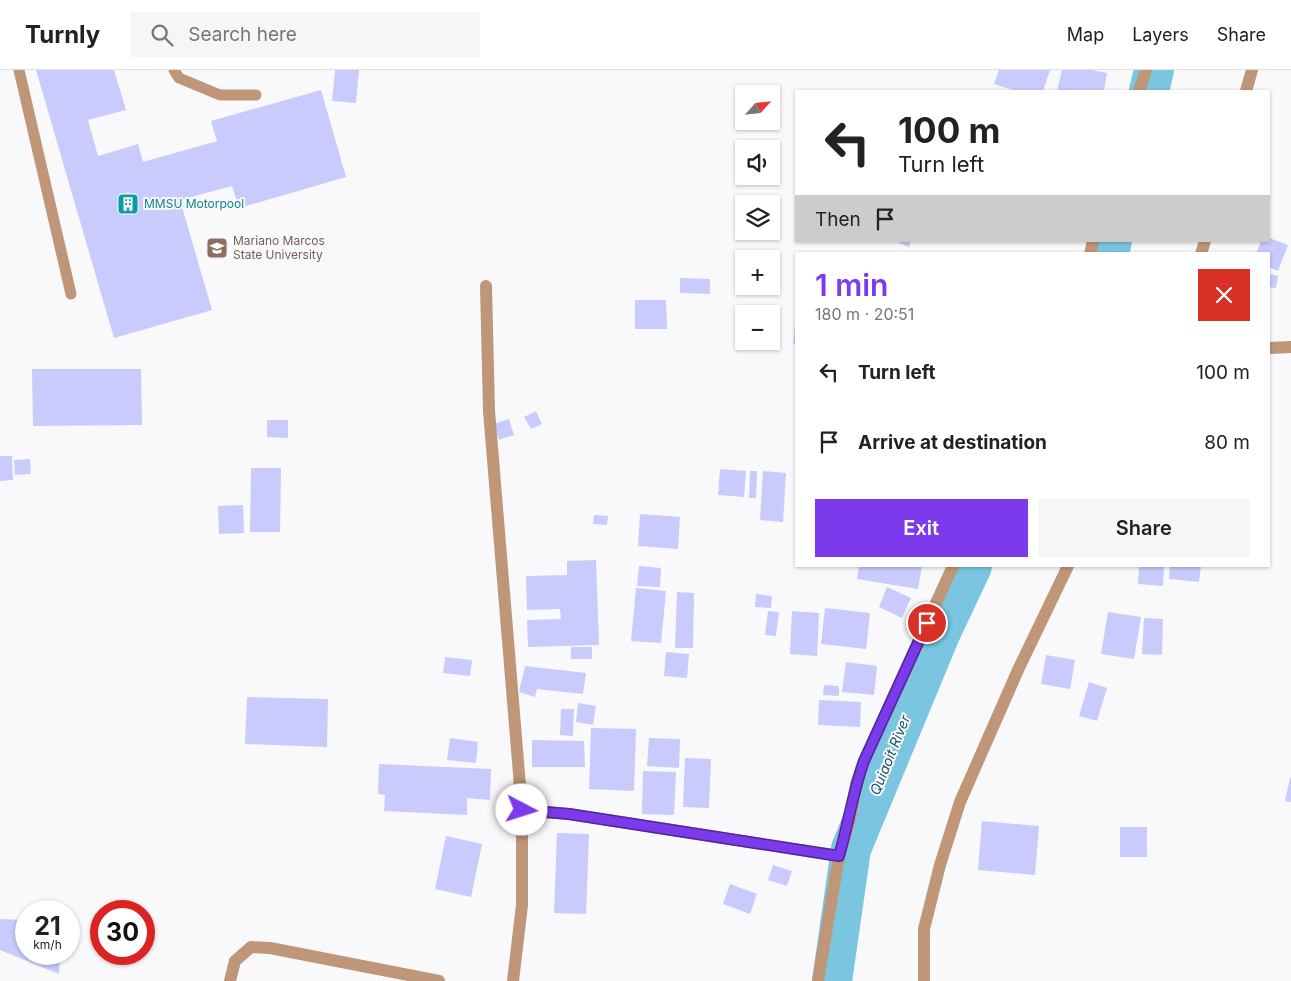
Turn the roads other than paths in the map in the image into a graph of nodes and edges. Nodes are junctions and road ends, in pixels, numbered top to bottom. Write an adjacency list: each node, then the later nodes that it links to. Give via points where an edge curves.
1 (18, 70): 9 (lane)
2 (174, 70): 7 (lane, via 179,78 220,95)
3 (1146, 70): 5 (street)
4 (1252, 70): 6 (street)
5 (1139, 90)
6 (1246, 90)
7 (256, 95)
8 (486, 286): 14 (street, via 490,411)
9 (71, 294)
10 (1291, 347): 11 (street)
11 (1270, 348)
12 (953, 567): 15 (street, via 864,761)
13 (1068, 567): 20 (street, via 960,802 924,929)
14 (522, 810): 15 (street, via 569,814); 18 (street, via 522,905)
15 (839, 856): 19 (street)
16 (230, 981): 17 (street, via 235,961 251,948 270,948)
17 (439, 981)
18 (513, 981)
19 (818, 981)
20 (924, 981)

